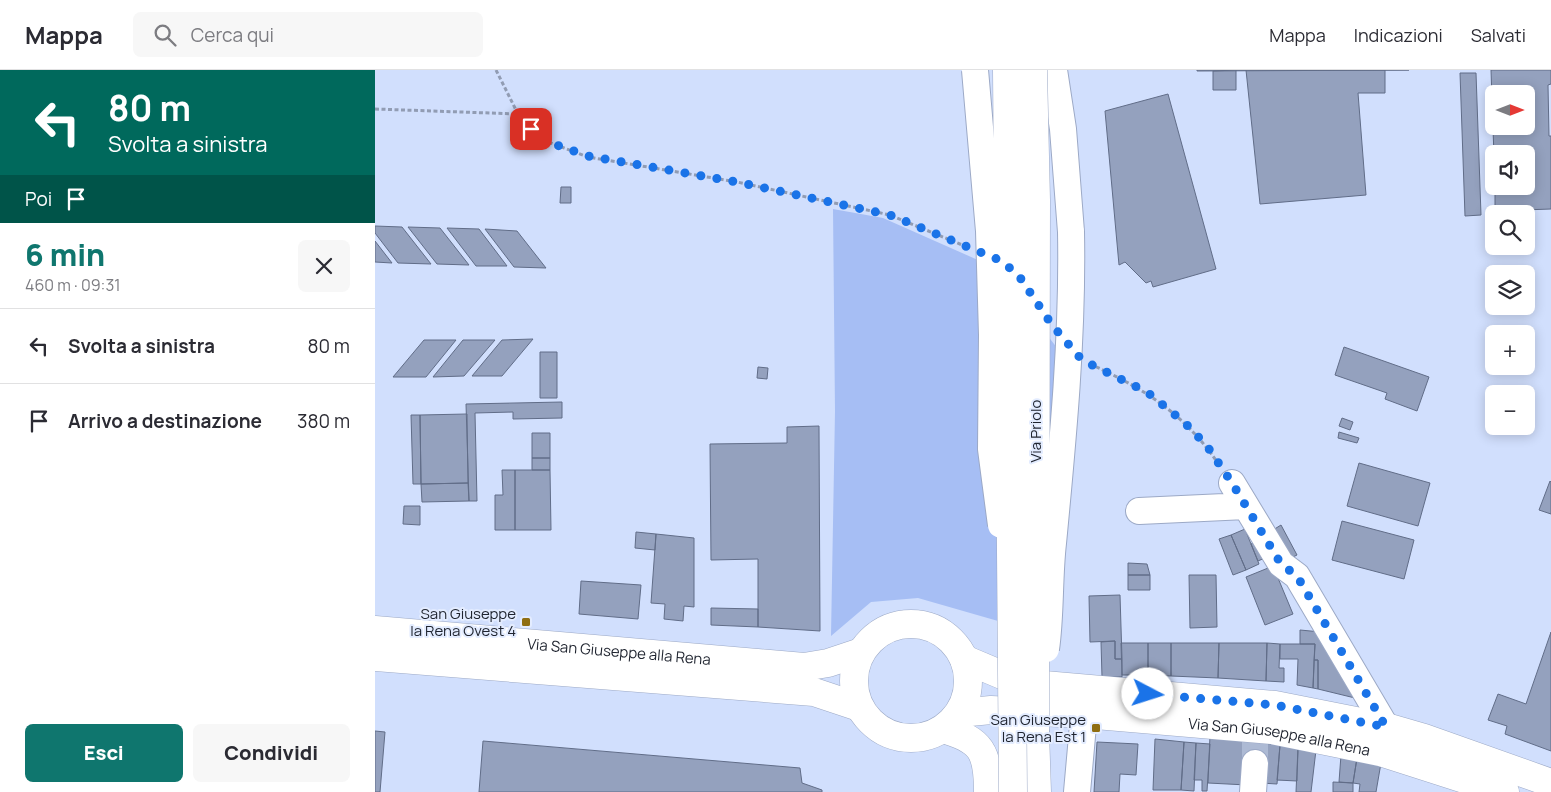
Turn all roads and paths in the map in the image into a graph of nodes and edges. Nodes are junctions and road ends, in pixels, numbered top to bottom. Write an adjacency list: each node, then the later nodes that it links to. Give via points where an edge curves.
1 (496, 70): 7 (path)
2 (975, 70): 13 (street, bridge, via 989,231 991,449)
3 (1007, 70): 13 (main road, Via Priolo, bridge)
4 (1033, 70): 21 (main road, Via Priolo, bridge, via 1036,200)
5 (1054, 70): 21 (street, bridge, via 1063,129 1071,232 1072,305 1048,632)
6 (375, 109): 7 (path)
7 (518, 114): 8 (path, via 531,129 551,143 588,156 737,182 890,215)
8 (971, 248)
9 (1082, 360): 10 (path, via 1147,392 1185,423 1207,446)
10 (1232, 483): 11 (street)
11 (1246, 506): 12 (street); 22 (street, via 1281,564 1297,576)
12 (1139, 511)
13 (1010, 588): 27 (main road, Via Priolo, bridge)
14 (375, 630): 15 (main road, Via San Giuseppe alla Rena, via 804,668)
15 (861, 652): 17 (main road, via 881,632 893,626 914,623 935,628 952,641); 18 (main road, via 854,670 853,689)
16 (375, 657): 18 (main road, Via San Giuseppe alla Rena, via 814,692)
17 (964, 659): 20 (main road, via 968,677 966,696); 22 (main road, Via San Giuseppe alla Rena, via 1021,683 1275,705)
18 (859, 707): 20 (main road, via 881,731 901,738 921,738)
19 (1083, 714): 20 (main road, Via San Giuseppe alla Rena, via 991,710); 23 (main road, Via San Giuseppe alla Rena); 29 (street)
20 (951, 721): 26 (main road, via 961,734 978,744 985,760)
21 (1035, 732): 28 (main road, Via Priolo)
22 (1383, 740): 23 (main road, Via San Giuseppe alla Rena); 24 (main road, Via San Giuseppe alla Rena, via 1424,738); 25 (main road, Via San Giuseppe alla Rena)
23 (1255, 744): 30 (street)
24 (1551, 783)
25 (1479, 787): 31 (main road, Via San Giuseppe alla Rena)
26 (988, 792)
27 (1013, 792)
28 (1037, 792)
29 (1077, 792)
30 (1253, 792)
31 (1505, 792)

